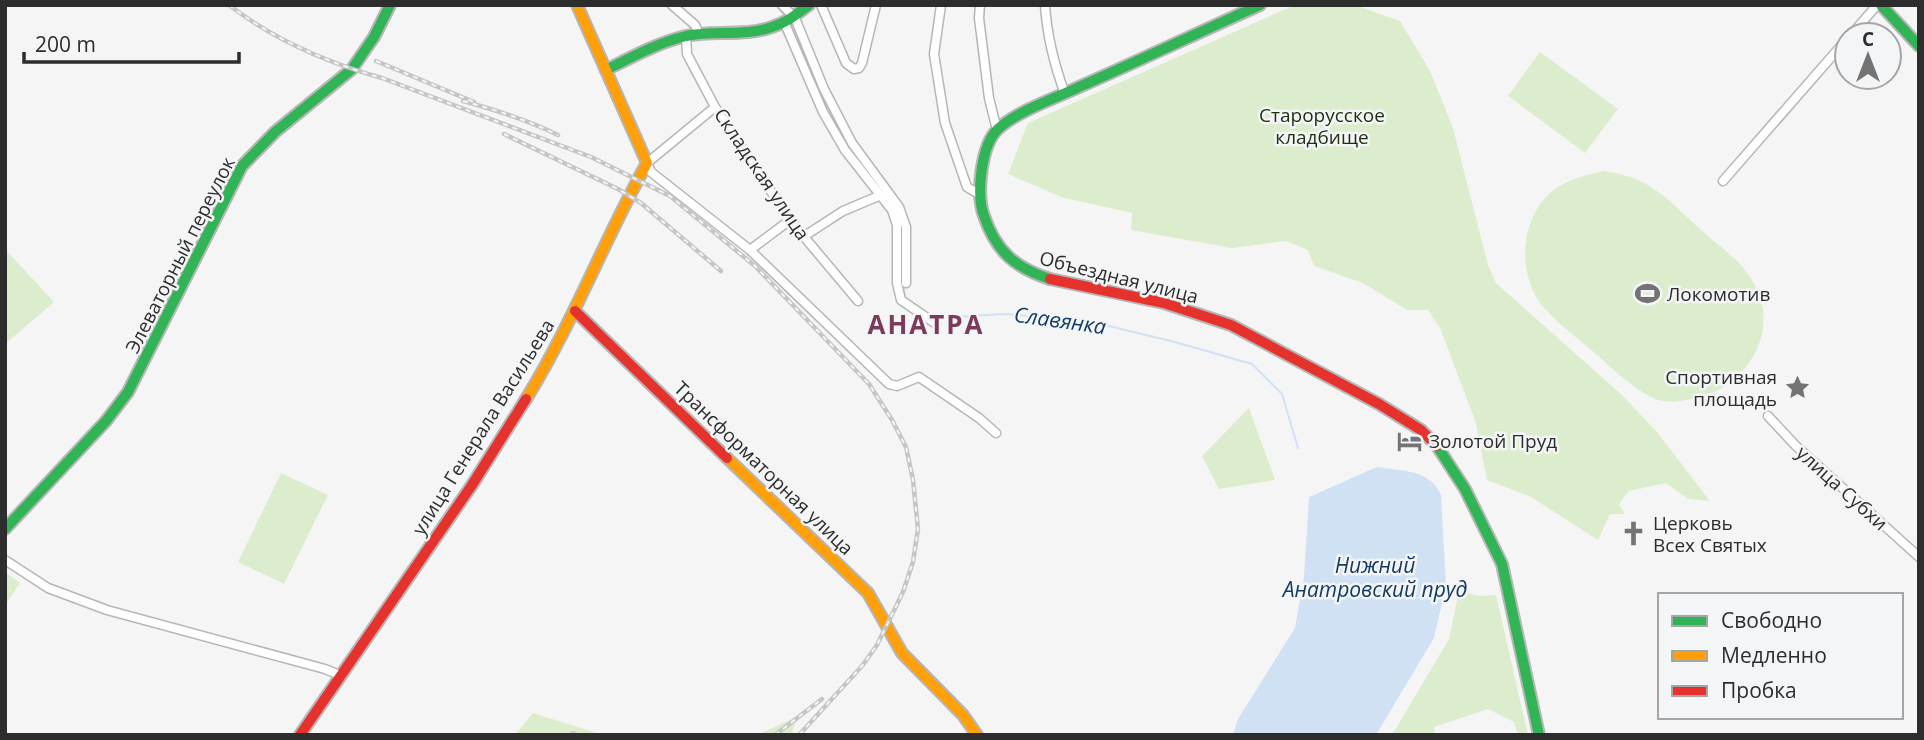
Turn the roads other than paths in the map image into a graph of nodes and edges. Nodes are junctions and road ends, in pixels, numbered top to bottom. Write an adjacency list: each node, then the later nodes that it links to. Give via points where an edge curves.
1 (390, 5): 37 (main road, Элеваторный переулок, via 352,69 275,132 243,166 128,392)
2 (577, 5): 20 (main road)
3 (673, 5): 16 (street)
4 (782, 5): 13 (street)
5 (809, 5): 13 (main road)
6 (821, 5): 7 (street, via 846,63 853,69 863,63)
7 (876, 5)
8 (942, 5): 26 (street, via 934,54 945,123 967,187)
9 (980, 5): 23 (street)
10 (1045, 5): 21 (street, via 1047,34)
11 (1260, 5): 21 (main road)
12 (1879, 5): 14 (street); 18 (main road)
13 (795, 18): 15 (main road); 31 (street, via 852,143 902,214)
14 (1864, 21)
15 (785, 24): 16 (main road, via 765,31); 27 (street, via 823,112 845,150)
16 (699, 34): 17 (main road)
17 (686, 36): 20 (main road); 22 (street, Складская улица, via 687,54)
18 (1919, 46)
19 (1833, 55): 25 (street)
20 (606, 70): 24 (main road)
21 (1065, 94): 23 (main road)
22 (715, 107): 24 (street, улица Генерала Васильева); 28 (street, Складская улица)
23 (997, 130): 26 (main road, Объездная улица, via 984,159)
24 (647, 163): 30 (street, via 651,172); 33 (main road, улица Генерала Васильева)
25 (1723, 181)
26 (979, 194): 43 (main road, Объездная улица, via 988,228 1007,257 1027,272 1164,303 1231,325 1421,430 1441,450 1465,489 1502,564)
27 (881, 195): 29 (street, via 843,211); 34 (street, via 897,225 901,300)
28 (790, 219): 29 (street, Складская улица); 30 (street)
29 (803, 237): 32 (street, Складская улица)
30 (750, 250): 36 (street, via 889,384 897,386 919,377)
31 (906, 283)
32 (858, 301)
33 (575, 311): 40 (main road, улица Генерала Васильева, via 472,485); 42 (main road, Трансформаторная улица, via 868,593 911,664)
34 (936, 324)
35 (1768, 416): 38 (street, улица Субхи)
36 (996, 433)
37 (5, 529)
38 (1919, 557)
39 (5, 560): 40 (street, via 48,588 97,606)
40 (342, 676): 41 (main road, улица Генерала Васильева)
41 (300, 735)
42 (977, 735)
43 (1539, 735)

